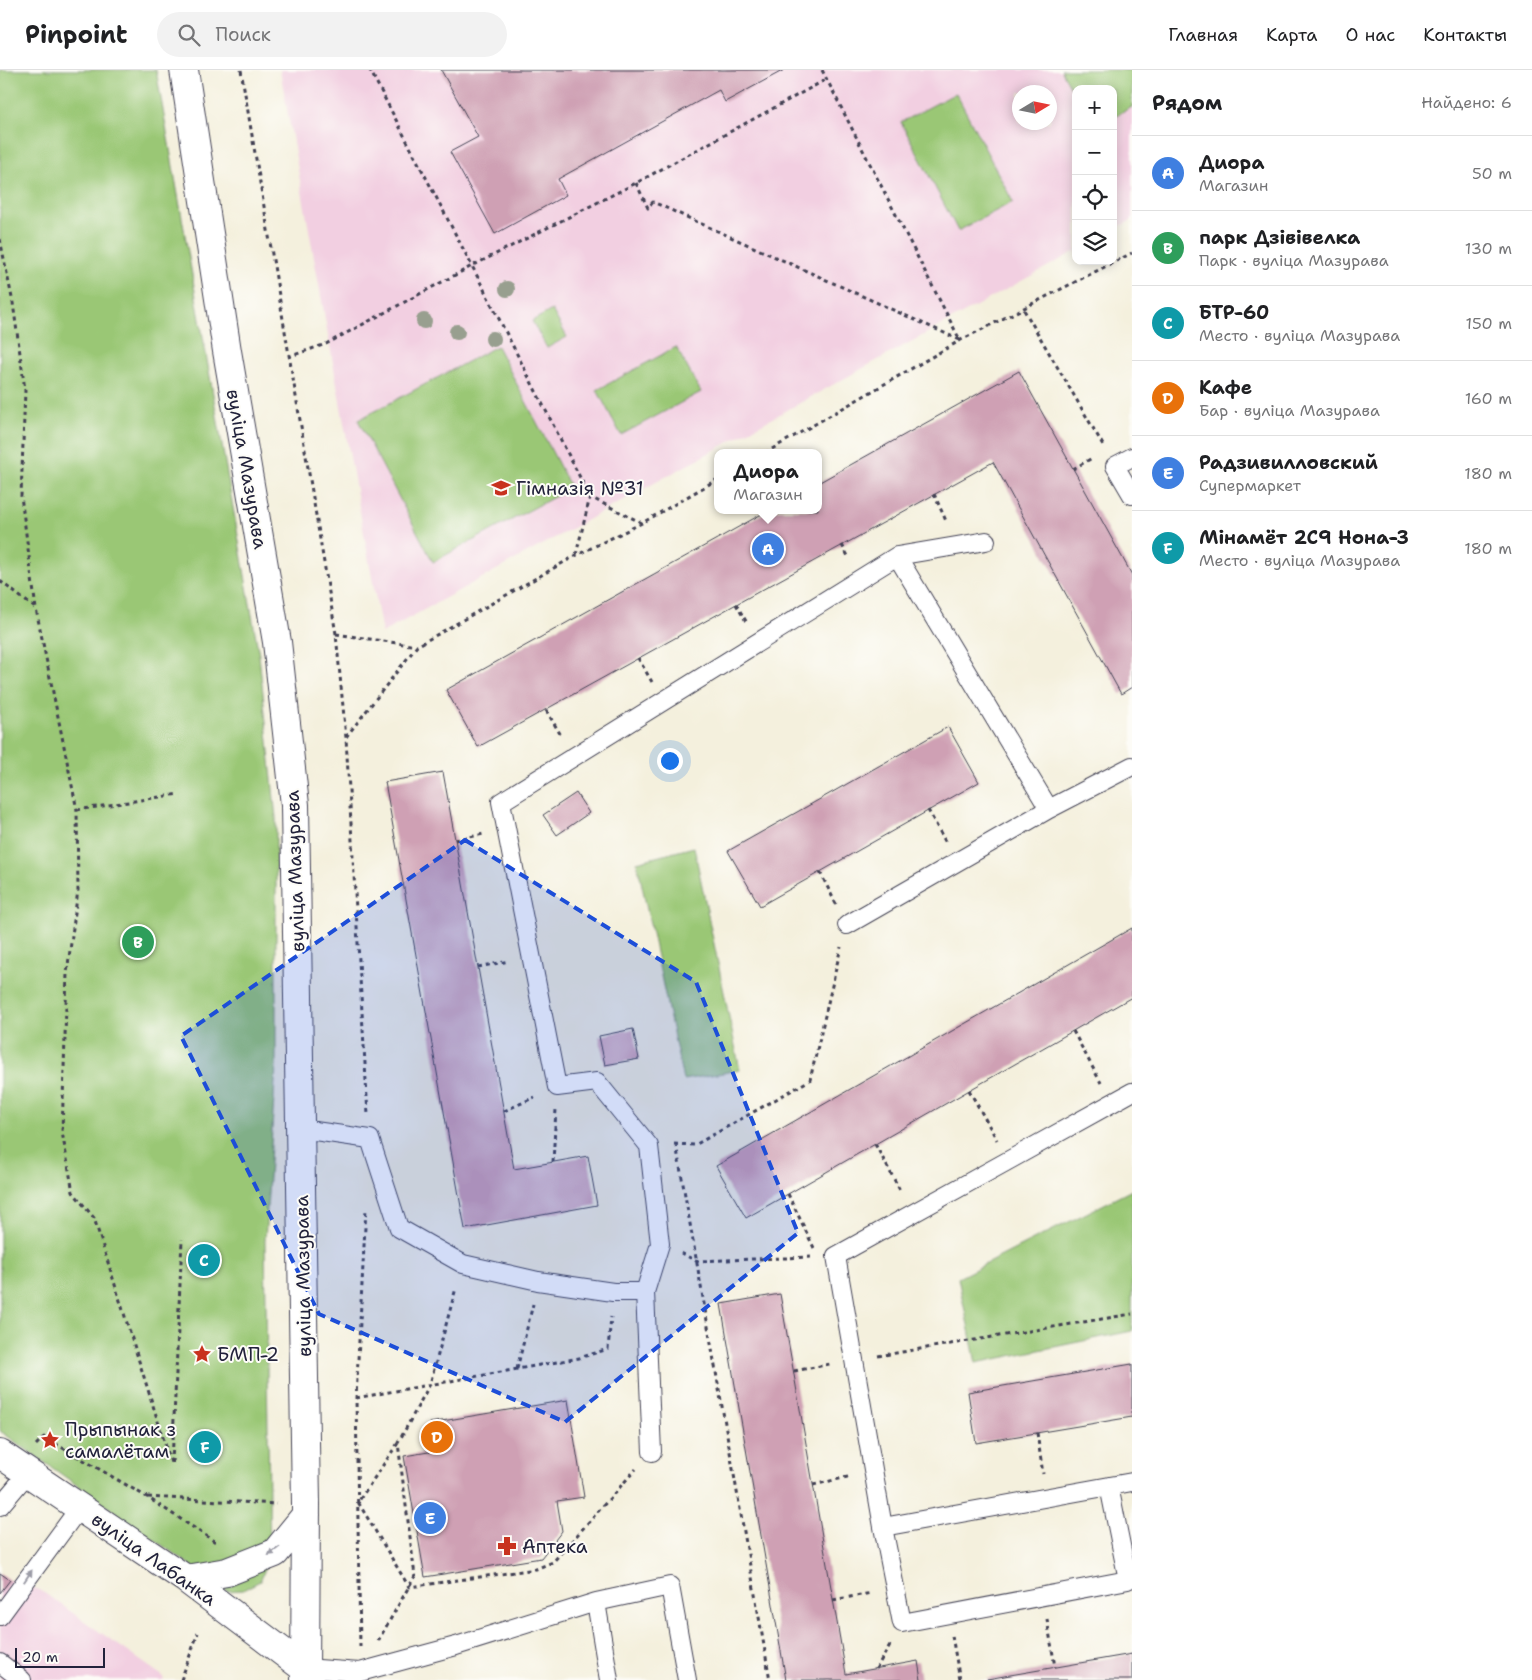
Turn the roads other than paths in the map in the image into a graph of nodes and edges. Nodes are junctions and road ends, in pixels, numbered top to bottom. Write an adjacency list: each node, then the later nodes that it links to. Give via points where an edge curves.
1 (184, 70): 10 (main road, вуліца Мазурава, via 227,351 277,642 286,723 295,805)
2 (1132, 457): 3 (lane, via 1115,466)
3 (1132, 496)
4 (986, 541): 5 (lane)
5 (897, 556): 7 (lane); 11 (lane, via 500,802 557,1087 596,1082 649,1146 660,1244)
6 (1132, 766): 7 (lane)
7 (1049, 809): 8 (lane)
8 (847, 925)
9 (1132, 1092): 20 (lane, via 836,1256)
10 (301, 1129): 11 (lane, via 370,1139 399,1228 463,1264 613,1292); 19 (main road, вуліца Мазурава)
11 (645, 1292): 12 (lane)
12 (652, 1452)
13 (0, 1454): 14 (main road, вуліца Лабанка)
14 (27, 1474): 17 (lane); 18 (main road, вуліца Лабанка)
15 (1132, 1482): 16 (lane)
16 (1109, 1486): 20 (lane); 22 (lane)
17 (0, 1506)
18 (80, 1507): 21 (main road, вуліца Лабанка); 24 (lane, one-way to 18)
19 (306, 1515): 21 (main road, one-way to 21, via 274,1553 227,1572); 26 (main road, вуліца Мазурава)
20 (883, 1527): 22 (lane, via 902,1623)
21 (186, 1579): 26 (main road, вуліца Лабанка)
22 (1130, 1580)
23 (596, 1602): 26 (lane, via 360,1672); 28 (lane); 29 (lane, via 670,1586)
24 (0, 1616)
25 (0, 1663): 27 (lane)
26 (304, 1674)
27 (22, 1680)
28 (610, 1680)
29 (687, 1680)

